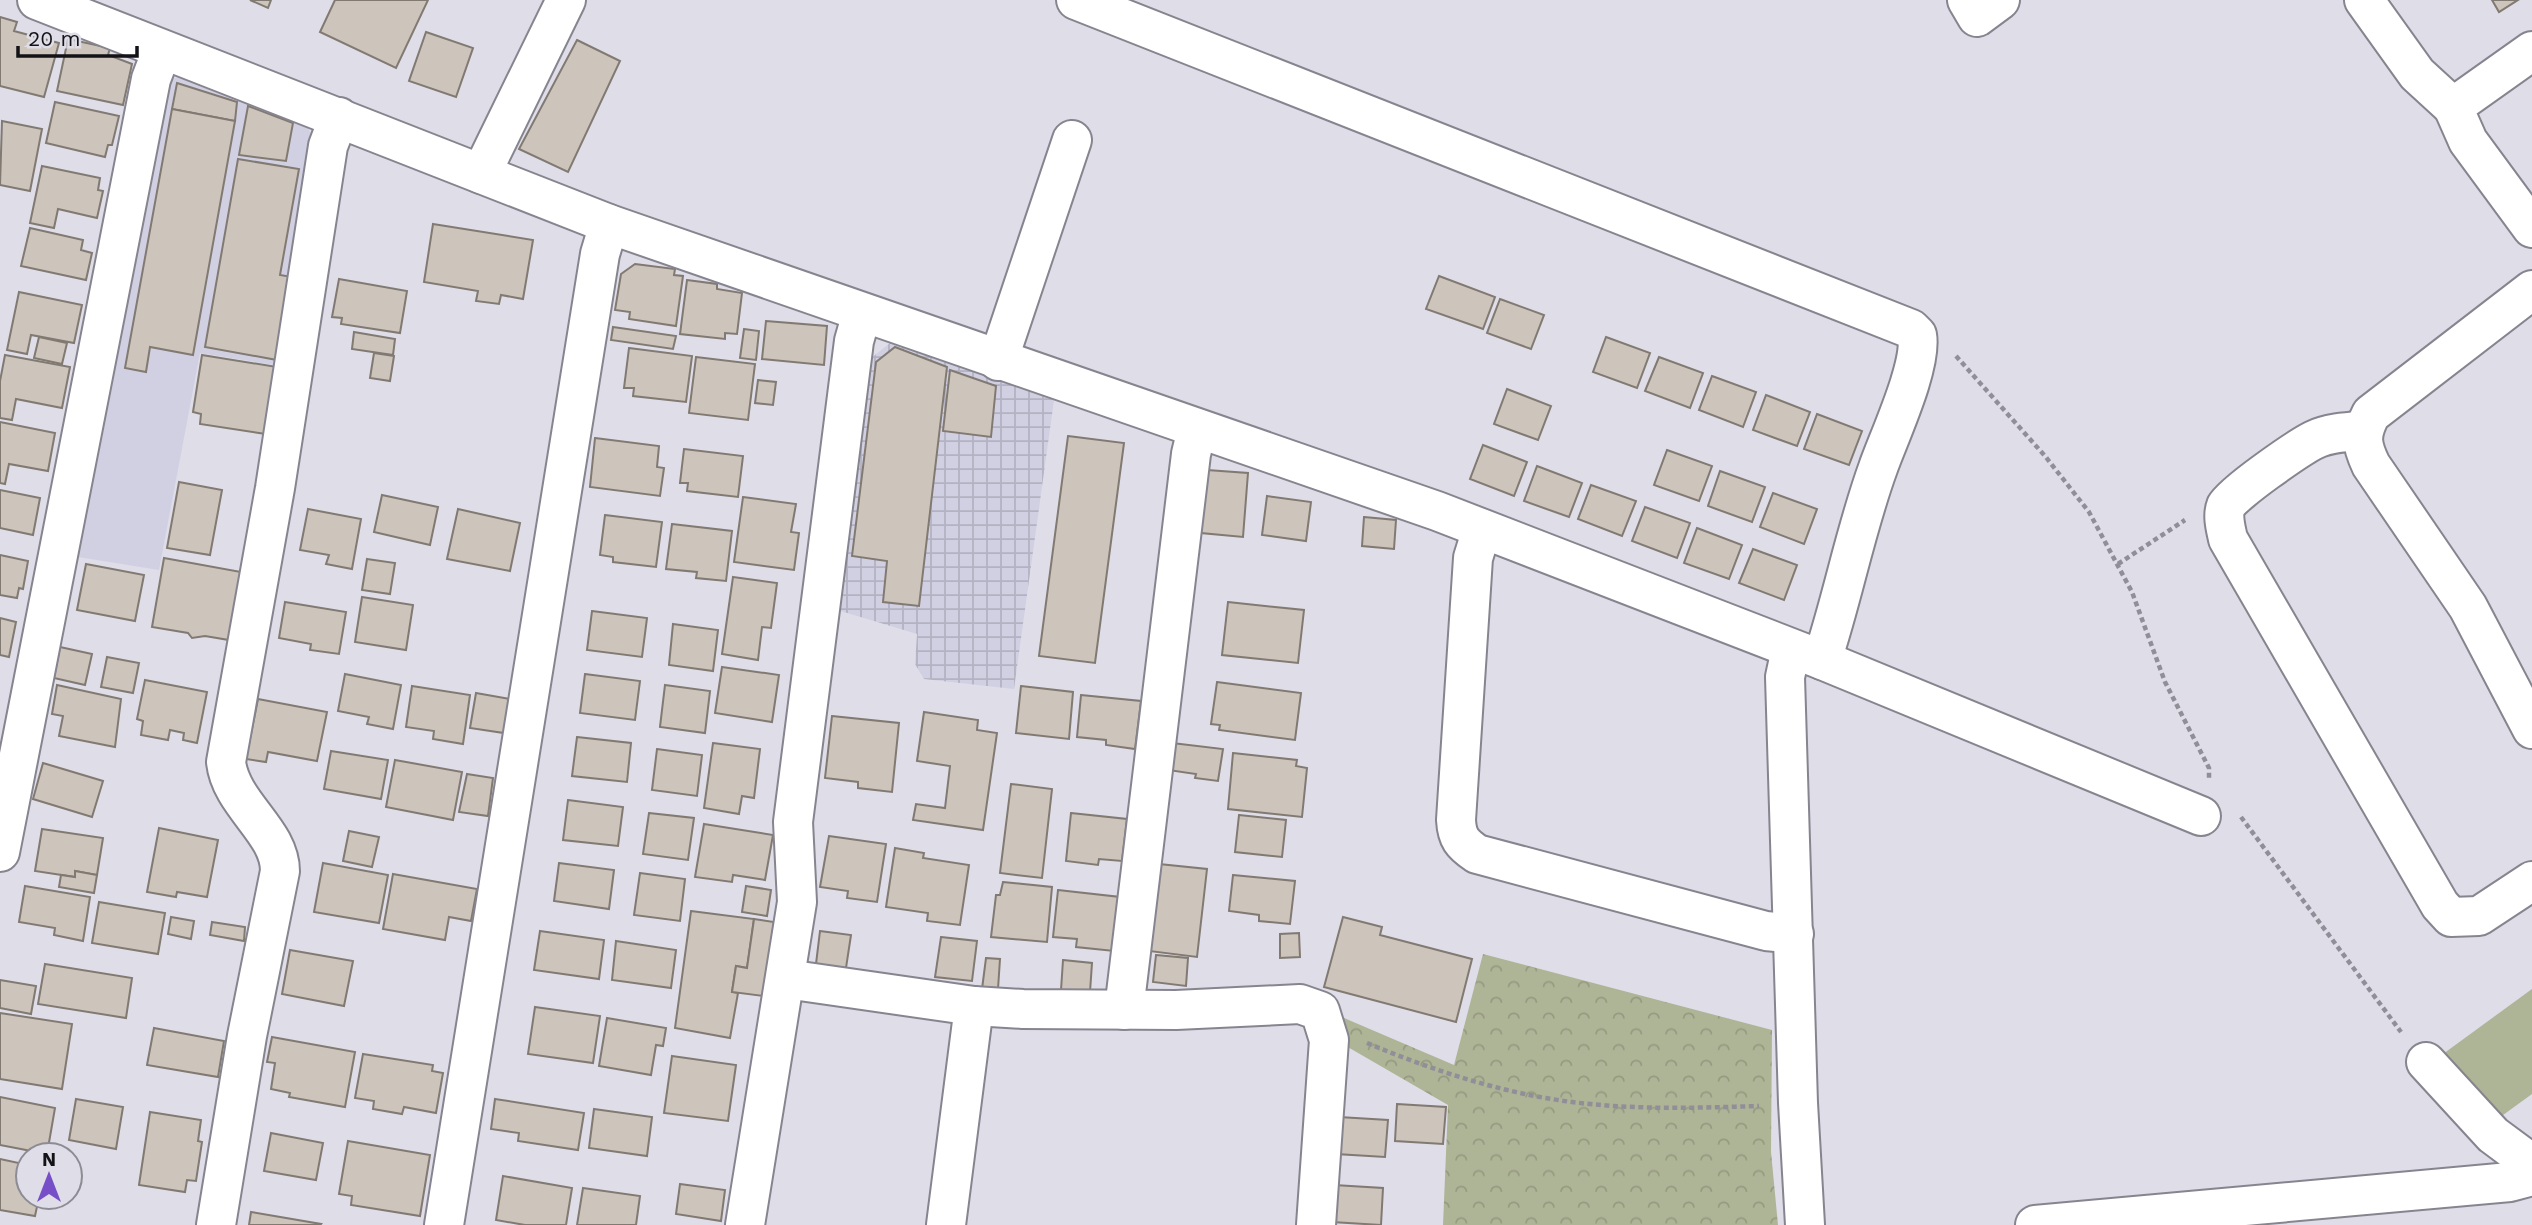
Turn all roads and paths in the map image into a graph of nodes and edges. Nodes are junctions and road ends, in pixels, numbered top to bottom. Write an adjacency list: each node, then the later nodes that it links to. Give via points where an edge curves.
1 (37, 0): 7 (street)
2 (566, 0): 12 (street)
3 (1076, 0): 17 (street, via 1899,323)
4 (1967, 0): 5 (street, via 1977,17)
5 (2000, 0)
6 (2364, 0): 9 (street, via 2417,74)
7 (162, 50): 10 (street); 30 (street, via 151,79)
8 (2532, 51): 9 (street)
9 (2454, 107): 14 (street, via 2468,141)
10 (339, 117): 12 (street); 42 (street, via 328,146 275,488 226,762 233,790 277,851 280,871)
11 (1072, 140): 18 (street)
12 (481, 174): 13 (street)
13 (610, 224): 16 (street); 43 (street, via 600,254)
14 (2532, 228)
15 (2532, 290): 20 (street, via 2371,414)
16 (862, 313): 18 (street); 33 (street, via 854,341 796,789 797,902)
17 (1917, 335): 23 (path, via 1938,339 1973,372 2073,488); 24 (street, via 1917,351 1894,432)
18 (998, 360): 19 (street)
19 (1198, 429): 22 (street); 36 (street, via 1189,468)
20 (2362, 431): 25 (street, via 2371,466 2468,607); 31 (street, via 2315,440 2241,491 2225,508 2228,539 2440,905 2451,917 2479,916)
21 (2187, 518): 23 (path)
22 (1482, 529): 24 (street); 32 (street, via 1474,558 1457,836 1477,853 1503,861 1766,931)
23 (2118, 564): 26 (path, via 2165,682)
24 (1807, 654): 29 (street); 32 (street, via 1785,677)
25 (2532, 729)
26 (2209, 768): 27 (path); 29 (path)
27 (2216, 779)
28 (2238, 813): 35 (path)
29 (2201, 816)
30 (0, 852)
31 (2532, 881)
32 (1794, 934): 39 (street)
33 (786, 979): 34 (street); 44 (street)
34 (974, 1006): 36 (street); 45 (street)
35 (2380, 1007)
36 (1124, 1010): 37 (street, via 1300,1004 1320,1011)
37 (1327, 1029): 39 (path, via 1425,1067 1571,1102 1673,1108); 46 (street)
38 (2426, 1062): 40 (street, via 2493,1135)
39 (1798, 1103): 47 (street)
40 (2532, 1164)
41 (2532, 1176): 48 (street, via 2510,1182)
42 (216, 1225)
43 (444, 1225)
44 (745, 1225)
45 (946, 1225)
46 (1316, 1225)
47 (1805, 1225)
48 (2035, 1225)

